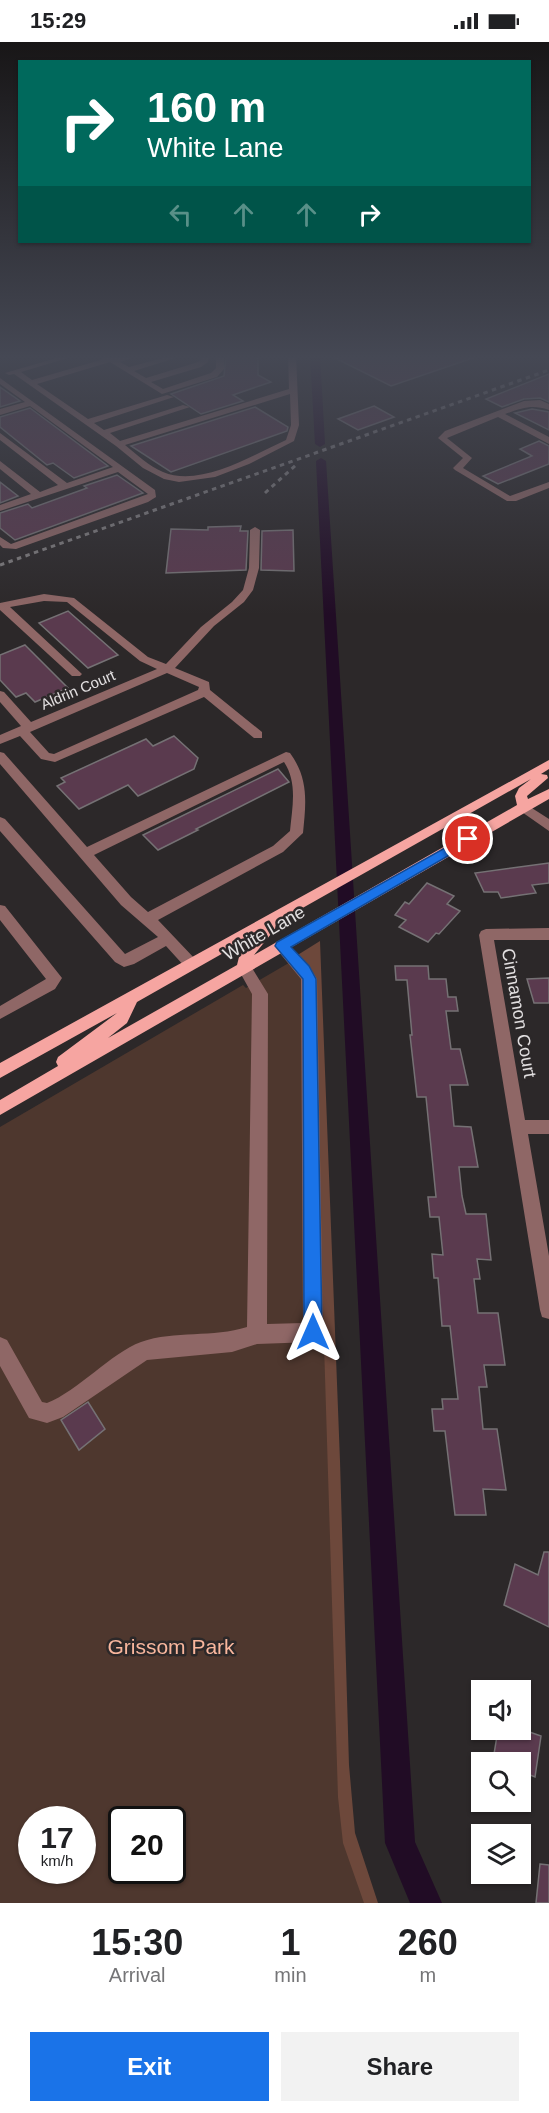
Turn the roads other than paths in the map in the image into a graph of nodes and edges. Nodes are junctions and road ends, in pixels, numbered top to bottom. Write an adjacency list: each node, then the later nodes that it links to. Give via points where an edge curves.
1 (8, 442): 11 (street)
2 (84, 442): 9 (street)
3 (116, 442): 7 (street)
4 (126, 442): 7 (street)
5 (288, 442): 7 (street, via 249,461 180,480 162,476)
6 (447, 442): 10 (street, via 468,458 458,468 513,499)
7 (119, 444)
8 (0, 464): 12 (street)
9 (120, 468): 11 (street); 15 (street, via 153,495 12,547)
10 (549, 485)
11 (65, 486): 12 (street)
12 (38, 495): 13 (street)
13 (0, 507)
14 (255, 530): 17 (street, via 254,570 248,590)
15 (0, 540)
16 (2, 606): 17 (street, via 47,597 70,600 144,659); 18 (street)
17 (169, 668): 19 (street, via 201,682); 21 (street, Aldrin Court)
18 (76, 674)
19 (204, 691): 21 (street, via 55,758 45,756); 22 (street)
20 (0, 695): 21 (street)
21 (25, 730): 23 (street, Aldrin Court)
22 (258, 735)
23 (2, 736)
24 (0, 756): 31 (street)
25 (549, 764): 32 (main road, White Lane)
26 (549, 772): 28 (main road, via 524,791)
27 (549, 793): 28 (main road, White Lane)
28 (524, 807): 30 (street); 37 (main road, White Lane)
29 (0, 822): 36 (street, via 124,961)
30 (549, 826)
31 (85, 854): 34 (street); 34 (street, via 286,756 296,767 300,793 296,833 278,849)
32 (288, 909): 38 (main road, White Lane); 39 (main road, via 248,949)
33 (0, 910): 41 (street, via 54,978 50,985)
34 (147, 919): 36 (street)
35 (549, 934): 44 (street, Cinnamon Court, via 486,935)
36 (168, 938): 38 (street)
37 (281, 946): 39 (main road, White Lane); 47 (street, via 309,979 313,1332)
38 (191, 964): 40 (main road, White Lane)
39 (244, 967): 43 (main road, White Lane); 47 (street, via 260,994)
40 (131, 998): 42 (main road, White Lane); 43 (main road, via 122,1019)
41 (0, 1013)
42 (0, 1071)
43 (1, 1108)
44 (518, 1128): 45 (street); 46 (street, Cinnamon Court)
45 (549, 1128)
46 (549, 1310)
47 (257, 1334): 48 (street, via 232,1342 143,1351 47,1413 36,1411)
48 (0, 1347)

